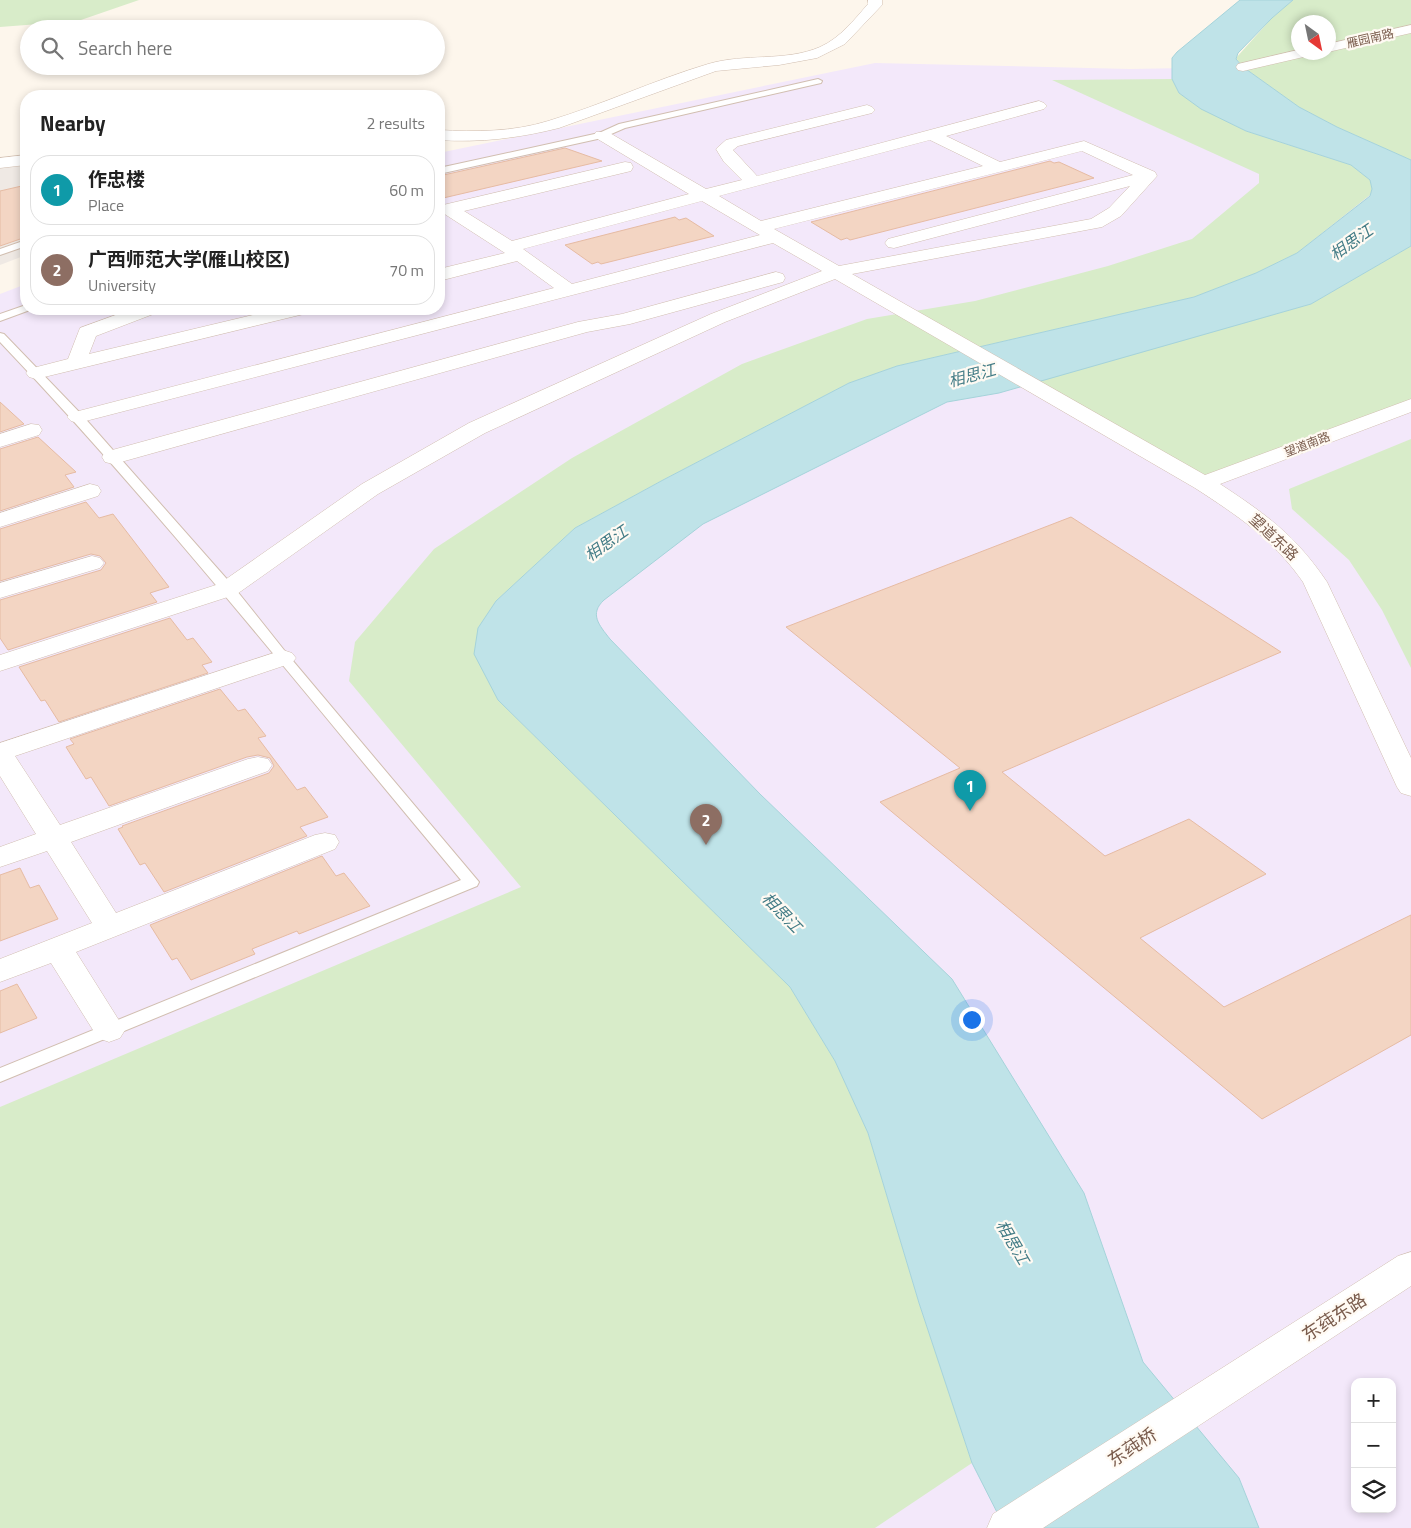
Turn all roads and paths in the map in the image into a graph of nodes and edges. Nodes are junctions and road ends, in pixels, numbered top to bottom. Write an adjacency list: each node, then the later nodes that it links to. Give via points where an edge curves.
1 (875, 0): 9 (street, via 875,5 854,28 839,42 818,54 714,67 529,131 483,137)
2 (1411, 29): 3 (street, 雁园南路)
3 (1336, 46)
4 (1291, 56): 5 (street)
5 (1243, 67)
6 (818, 81): 10 (lane, via 622,126)
7 (1039, 106): 11 (street)
8 (868, 110): 18 (street, via 732,143 724,149)
9 (445, 135)
10 (602, 135): 16 (lane); 19 (street, 望道东路)
11 (932, 135): 15 (street); 18 (street)
12 (20, 161): 13 (street)
13 (0, 163)
14 (625, 167): 20 (street)
15 (999, 168): 17 (street, via 1084,146); 23 (street)
16 (445, 170)
17 (1149, 176): 22 (street); 24 (street, via 1105,219 1082,227)
18 (754, 182): 19 (street)
19 (705, 194): 23 (street, 望道东路); 26 (street)
20 (445, 210)
21 (445, 211): 26 (street)
22 (991, 218): 24 (street); 28 (street, via 886,246)
23 (767, 232): 29 (street, 望道东路); 31 (street)
24 (1027, 236): 28 (street)
25 (20, 245): 27 (lane)
26 (514, 251): 30 (street); 31 (street)
27 (0, 252)
28 (866, 265): 29 (street)
29 (832, 268): 36 (street); 38 (street); 46 (street, 望道东路)
30 (445, 273)
31 (568, 290): 42 (street)
32 (20, 310): 35 (lane)
33 (133, 315): 39 (street, via 87,332)
34 (276, 315): 39 (street)
35 (0, 318)
36 (611, 322): 38 (street); 45 (street, via 585,326)
37 (0, 336): 40 (lane)
38 (657, 346): 50 (street, via 477,428 424,457 370,489)
39 (76, 364): 40 (street)
40 (36, 373): 42 (lane)
41 (1411, 405): 46 (street, 望道南路)
42 (78, 416): 45 (lane)
43 (31, 430): 44 (street)
44 (0, 441)
45 (113, 457): 50 (lane)
46 (1203, 483): 56 (street, 望道东路, via 1272,530 1315,582)
47 (90, 491): 48 (street)
48 (0, 520)
49 (92, 563): 51 (street)
50 (228, 589): 52 (lane); 53 (street)
51 (0, 591)
52 (283, 658): 54 (street); 63 (lane, via 471,882)
53 (0, 663)
54 (0, 753): 57 (street)
55 (258, 766): 57 (street)
56 (1411, 787)
57 (53, 838): 59 (street); 60 (street)
58 (325, 842): 60 (street)
59 (0, 857)
60 (110, 927): 61 (street)
61 (57, 948): 62 (street); 63 (street)
62 (0, 971)
63 (110, 1030): 64 (lane)
64 (0, 1075)
65 (1411, 1267): 66 (street, 东莼东路)
66 (1257, 1367): 67 (street, 东莼桥)
67 (1008, 1528)

